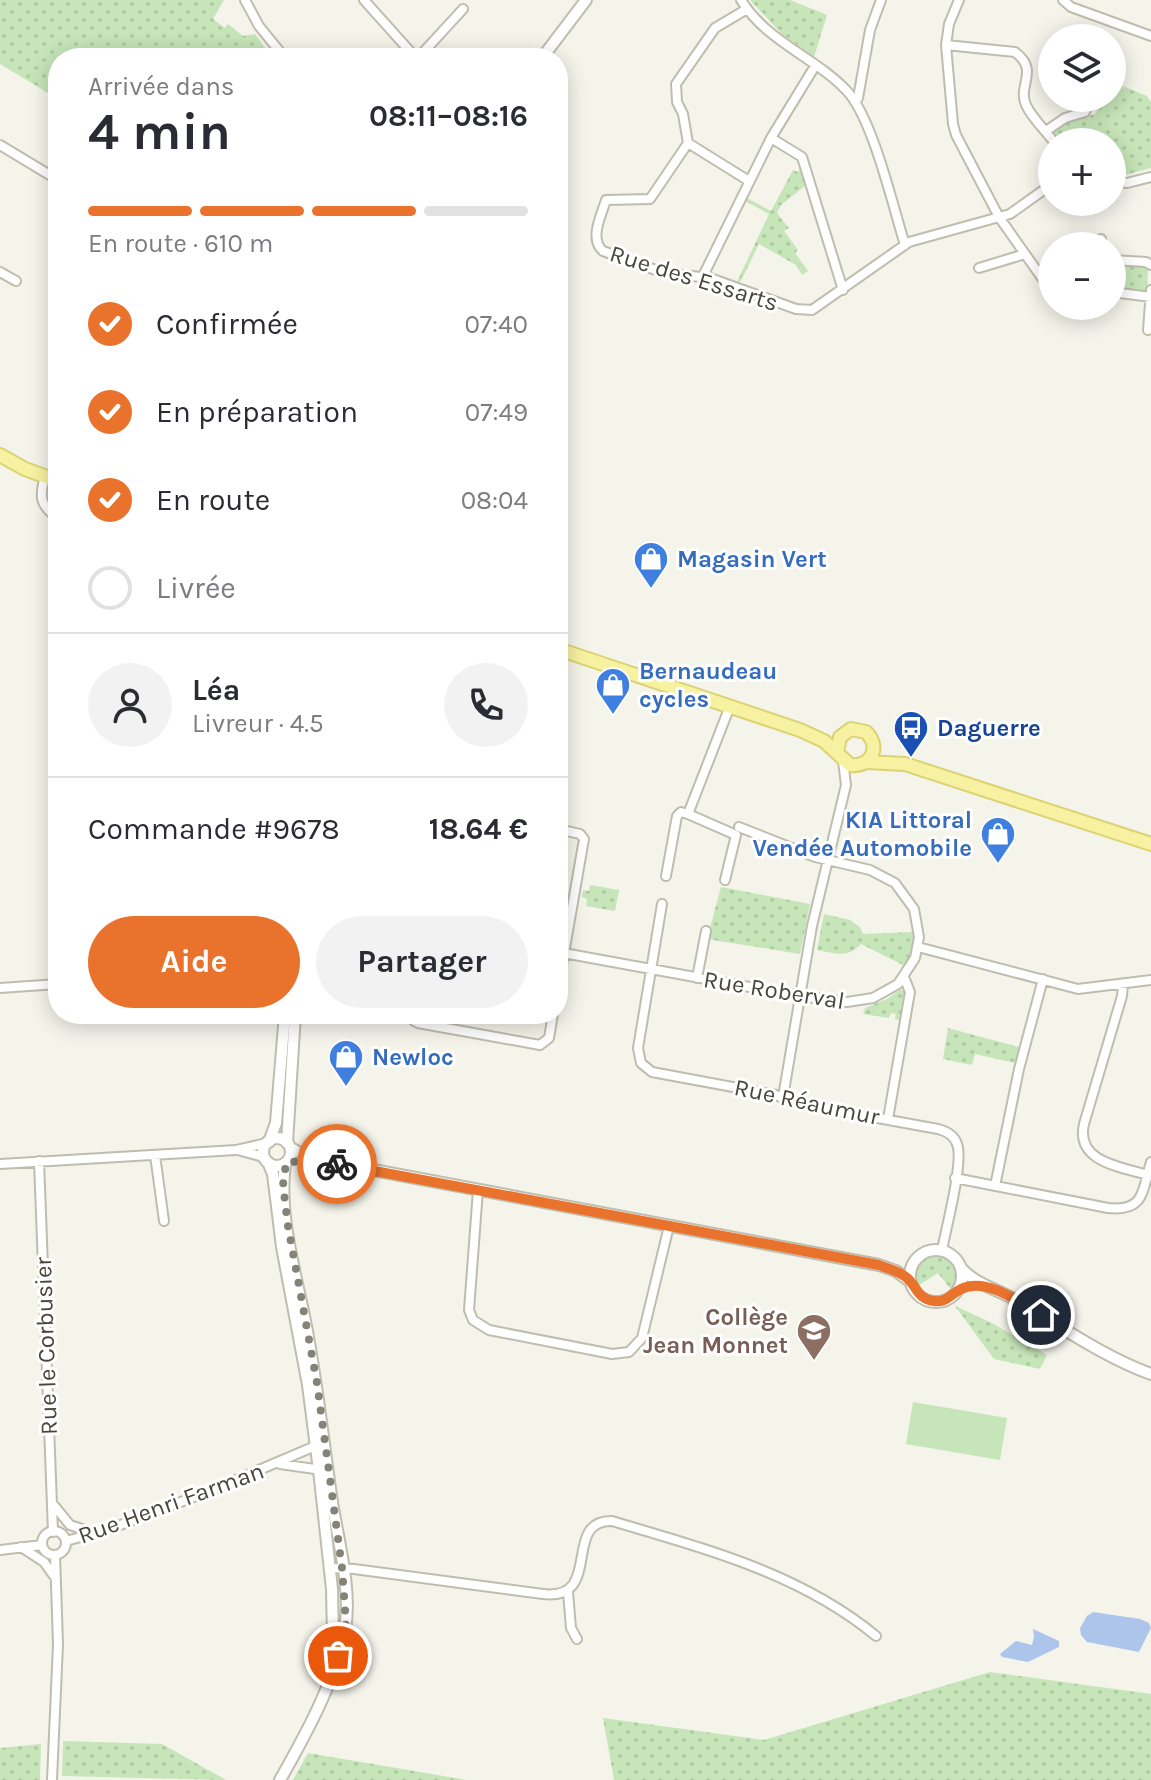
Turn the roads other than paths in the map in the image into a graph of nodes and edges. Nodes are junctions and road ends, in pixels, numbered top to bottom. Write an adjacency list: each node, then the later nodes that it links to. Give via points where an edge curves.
1 (245, 0): 12 (street)
2 (364, 0): 13 (street)
3 (586, 0): 15 (street)
4 (741, 0): 9 (street)
5 (881, 0): 17 (street)
6 (959, 0): 11 (street)
7 (1063, 0): 10 (street)
8 (463, 9): 14 (street)
9 (747, 9): 16 (street, via 784,46); 22 (street, via 715,28 676,84)
10 (1151, 36)
11 (946, 45): 19 (street, via 1019,54 1028,72 1024,101); 29 (street, via 953,124)
12 (277, 48)
13 (408, 48)
14 (426, 48)
15 (550, 48)
16 (815, 66): 17 (street); 21 (street)
17 (855, 102): 30 (street)
18 (1085, 112): 20 (street)
19 (1044, 128)
20 (1050, 128)
21 (771, 138): 26 (street); 39 (street, via 802,157)
22 (688, 143): 26 (street); 37 (street, Rue des Essarts, via 650,199 606,200 595,237 603,251 664,273)
23 (0, 145): 24 (street)
24 (48, 174)
25 (1151, 177): 27 (street)
26 (749, 181): 37 (street)
27 (1126, 183)
28 (1038, 194): 29 (street, Rue des Essarts)
29 (999, 217): 30 (street, Rue des Essarts); 31 (street)
30 (905, 245): 39 (street, Rue des Essarts)
31 (1025, 254): 34 (street); 36 (street)
32 (1126, 261): 33 (street)
33 (1151, 265)
34 (979, 268)
35 (0, 272): 38 (street)
36 (1038, 272)
37 (702, 278): 39 (street, Rue des Essarts, via 796,309 812,310)
38 (16, 281)
39 (843, 290)
40 (1151, 290): 42 (street)
41 (1126, 294): 42 (street)
42 (1151, 297): 43 (street)
43 (1148, 330)
44 (0, 455): 45 (main road)
45 (45, 477): 46 (main road); 47 (street, via 40,492)
46 (48, 478)
47 (48, 508)
48 (568, 652): 49 (main road)
49 (730, 706): 50 (main road); 57 (street)
50 (800, 730): 51 (main road); 53 (main road)
51 (843, 733): 52 (main road, via 861,729); 53 (main road, via 837,741)
52 (874, 743): 54 (main road, via 873,754); 55 (main road)
53 (840, 756): 54 (main road); 56 (street)
54 (863, 764): 55 (main road); 56 (street)
55 (905, 764): 60 (main road)
56 (846, 785): 61 (street)
57 (688, 814): 62 (street, via 677,816); 63 (street, via 736,835)
58 (739, 827): 61 (street)
59 (568, 831): 65 (street, via 584,839)
60 (1151, 844)
61 (828, 860): 67 (street, via 870,870 895,883 914,909); 77 (street)
62 (666, 876)
63 (725, 880)
64 (662, 904): 69 (street)
65 (568, 918)
66 (706, 931): 71 (street)
67 (918, 947): 70 (street); 72 (street)
68 (568, 954): 69 (street, Rue Roberval)
69 (652, 970): 71 (street, Rue Roberval); 82 (street, Rue Réaumur, via 638,1048 646,1069)
70 (904, 977): 77 (street, Rue Roberval, via 890,991 865,1001); 83 (street, via 910,992)
71 (697, 978): 77 (street, Rue Roberval)
72 (1043, 979): 74 (street, via 1078,989); 96 (street)
73 (1151, 980): 74 (street)
74 (1123, 984): 94 (street, via 1082,1137 1097,1159)
75 (48, 985): 76 (street)
76 (0, 988)
77 (799, 996): 82 (street)
78 (284, 1024): 84 (street, via 276,1123)
79 (295, 1024): 85 (street)
80 (424, 1024): 81 (street, via 540,1045 549,1038)
81 (551, 1024)
82 (783, 1097): 83 (street, Rue Réaumur)
83 (888, 1119): 95 (street, Rue Réaumur, via 952,1136 959,1153)
84 (268, 1142): 85 (street, via 280,1139); 86 (street); 90 (street)
85 (289, 1145): 88 (street); 92 (street)
86 (236, 1150): 87 (street); 90 (street)
87 (155, 1155): 89 (street); 98 (street)
88 (320, 1160): 92 (street); 97 (street)
89 (39, 1161): 93 (street); 111 (street, Rue le Corbusier)
90 (267, 1161): 92 (street, via 276,1166); 108 (street)
91 (1151, 1162): 94 (street)
92 (286, 1163): 108 (street, via 283,1185 315,1369)
93 (0, 1164)
94 (1149, 1175): 96 (street, via 1138,1202 1125,1209)
95 (955, 1178): 96 (street); 100 (street, Rue Réaumur)
96 (995, 1186)
97 (478, 1190): 99 (street); 99 (street, via 469,1310 473,1320 489,1330 612,1354 629,1352 642,1338)
98 (164, 1221)
99 (669, 1226): 102 (street)
100 (942, 1250): 101 (street, via 924,1253); 103 (street)
101 (915, 1261): 102 (street); 104 (street)
102 (879, 1265): 104 (street)
103 (961, 1268): 105 (street); 106 (street)
104 (911, 1282): 106 (street, via 917,1293 932,1301)
105 (994, 1290): 106 (street, via 977,1286); 107 (street)
106 (957, 1291)
107 (1151, 1374)
108 (320, 1444): 109 (street, Rue Henri Farman); 110 (street)
109 (276, 1464): 110 (street, Rue Henri Farman); 113 (street, Rue Henri Farman)
110 (323, 1470): 119 (street)
111 (52, 1503): 112 (street, Rue le Corbusier); 113 (street, via 70,1525)
112 (53, 1532): 114 (street); 115 (street, via 44,1536)
113 (97, 1533): 114 (street, Rue Henri Farman)
114 (66, 1541): 118 (street)
115 (42, 1545): 116 (street); 118 (street)
116 (21, 1547): 117 (street); 120 (street, via 44,1562)
117 (0, 1550)
118 (55, 1555): 120 (street)
119 (336, 1568): 121 (street, via 543,1594); 125 (street, via 345,1631 311,1722)
120 (55, 1581): 124 (street, via 58,1665)
121 (568, 1592): 122 (street, via 575,1584 587,1534 612,1521 773,1573 849,1614); 123 (street)
122 (876, 1636)
123 (577, 1639)
124 (52, 1780)
125 (280, 1780)

